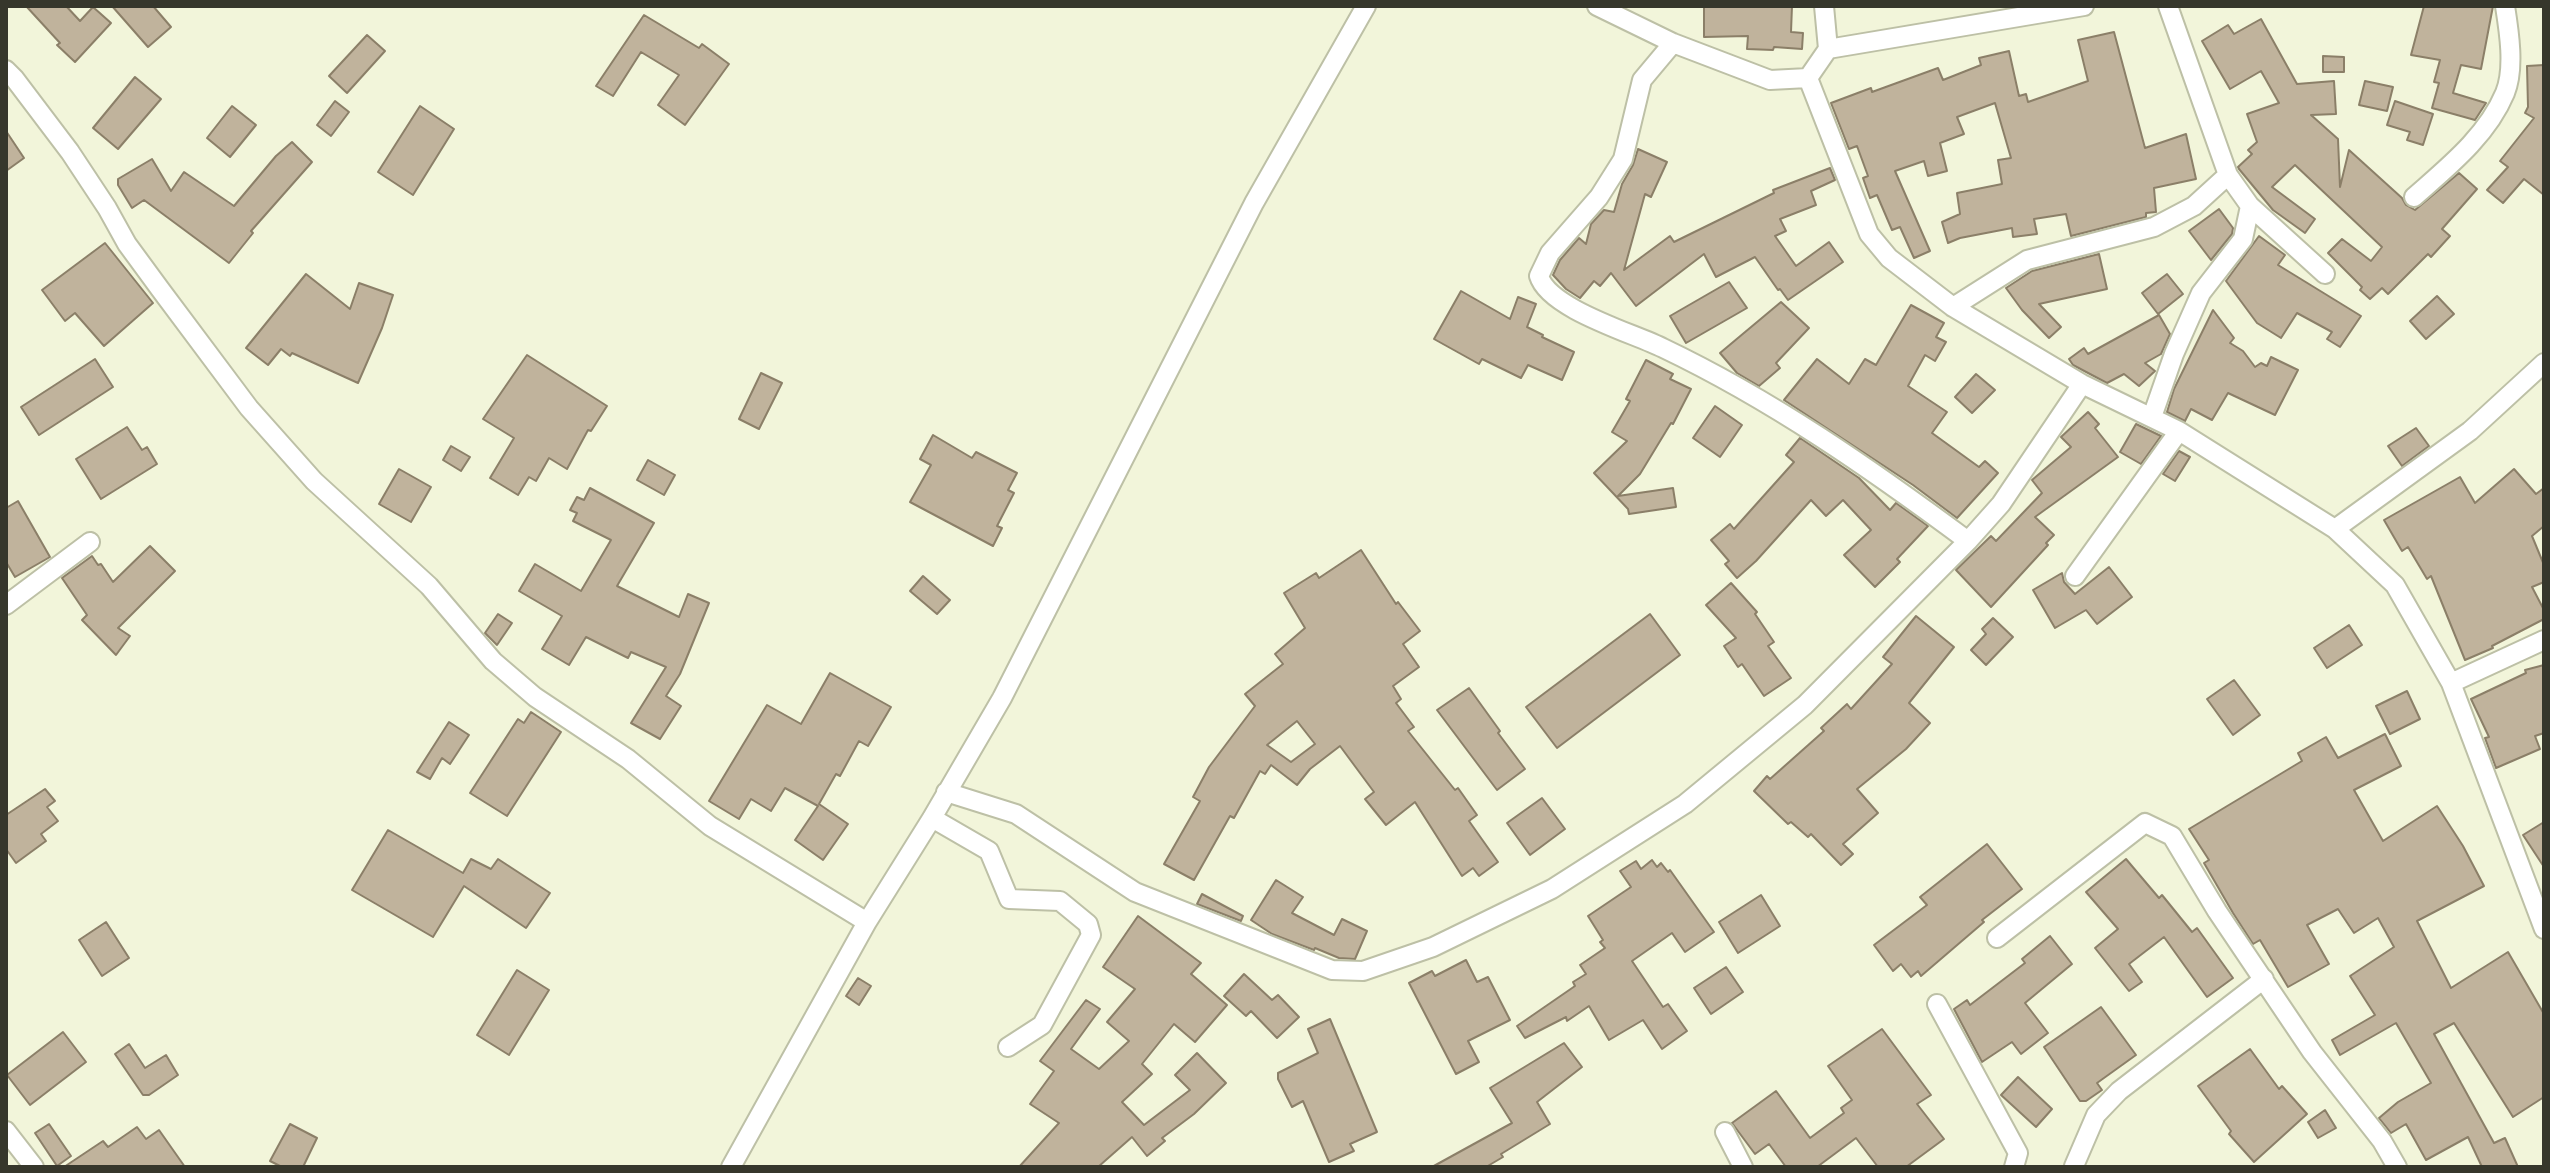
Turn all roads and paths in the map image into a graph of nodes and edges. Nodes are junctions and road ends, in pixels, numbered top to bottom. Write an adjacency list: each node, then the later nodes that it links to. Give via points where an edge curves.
1 (1366, 6): 27 (street, via 1254,203 1002,698)
2 (1597, 6): 7 (street)
3 (1824, 6): 8 (street)
4 (2084, 6): 8 (street)
5 (2168, 6): 11 (street)
6 (2505, 6): 12 (street, via 2511,46 2506,92 2474,143)
7 (1673, 43): 10 (street, via 1770,80); 21 (street, via 1642,80 1623,159 1599,197 1550,253 1539,276 1542,286 1592,319 1662,347 1770,406 1878,474)
8 (1828, 49): 10 (street)
9 (6, 70): 29 (street, via 70,152 127,244 249,408 314,481 429,586 493,661 710,826)
10 (1808, 78): 15 (street, via 1869,234 1889,258)
11 (2228, 175): 13 (street); 15 (street, via 2194,206 2154,227 2027,260)
12 (2414, 197)
13 (2250, 206): 14 (street); 18 (street, via 2243,239 2201,293)
14 (2325, 274)
15 (1953, 307): 17 (street)
16 (2544, 363): 20 (street, via 2470,431)
17 (2082, 384): 18 (street); 21 (street, via 2001,504)
18 (2152, 417): 19 (street)
19 (2179, 431): 20 (street); 23 (street)
20 (2335, 529): 26 (street, via 2395,585)
21 (1968, 541): 27 (street, via 1805,705 1685,804 1552,889 1433,947 1363,971 1332,970 1135,892 1016,814)
22 (90, 542): 24 (street)
23 (2075, 576)
24 (6, 605)
25 (2544, 640): 26 (street)
26 (2451, 683): 30 (street)
27 (946, 792): 28 (street)
28 (932, 818): 29 (street); 34 (street, via 989,851 1009,899 1060,901 1088,924 1091,935 1042,1025)
29 (867, 922): 39 (street)
30 (2544, 929)
31 (1997, 938): 32 (street, via 2145,823 2172,836)
32 (2264, 979): 37 (street, via 2119,1091 2096,1115); 42 (street)
33 (1937, 1004): 41 (street, via 2018,1153)
34 (1008, 1047)
35 (1725, 1132): 40 (street)
36 (9, 1141): 38 (street)
37 (2074, 1166)
38 (34, 1167)
39 (731, 1167)
40 (1743, 1167)
41 (2014, 1167)
42 (2397, 1167)

